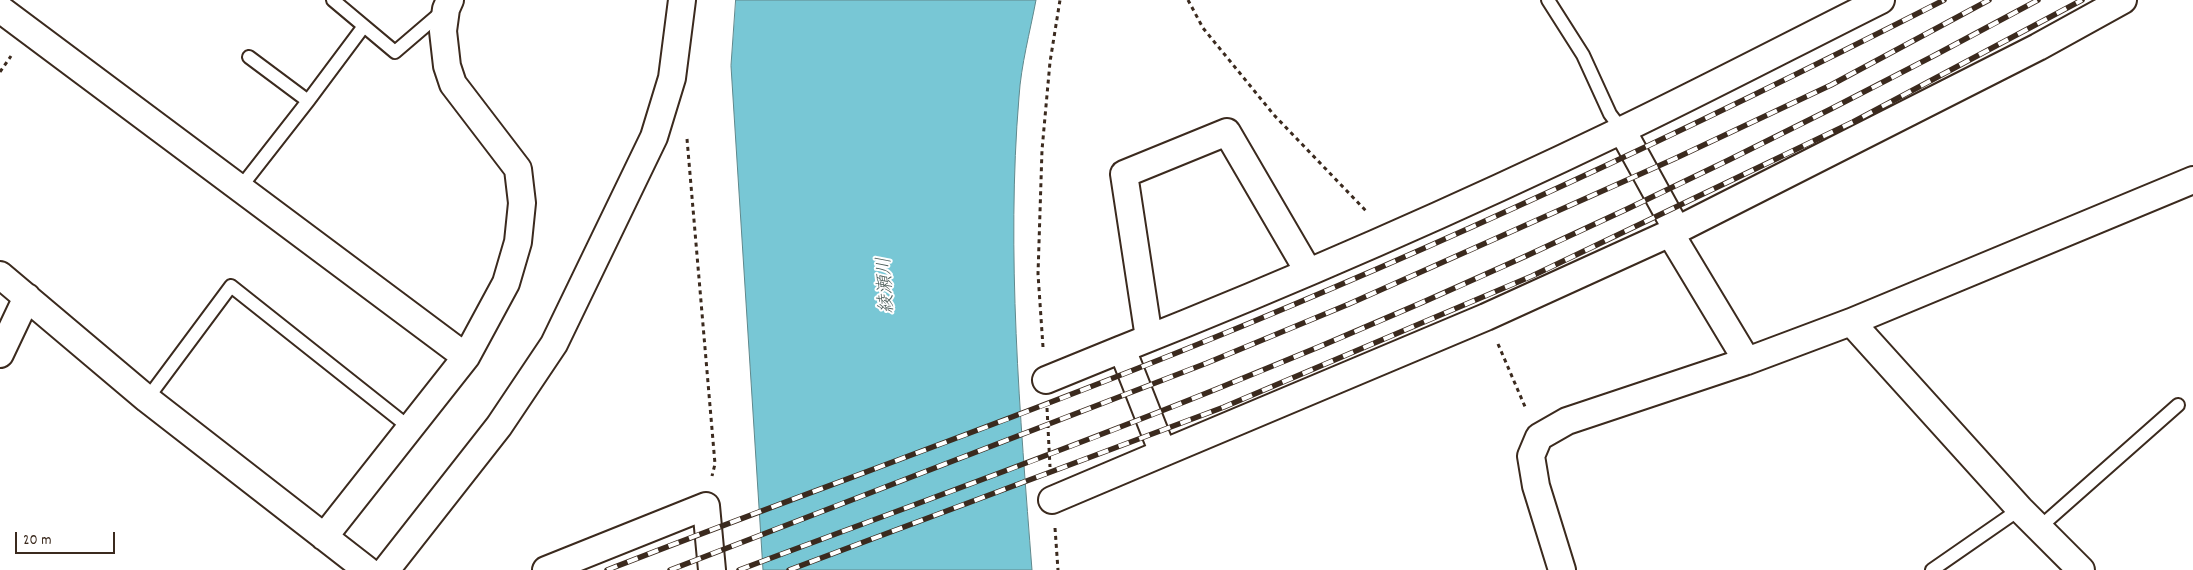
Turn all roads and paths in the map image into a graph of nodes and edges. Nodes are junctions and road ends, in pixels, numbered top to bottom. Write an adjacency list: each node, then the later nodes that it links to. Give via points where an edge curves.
1 (333, 0): 10 (lane)
2 (682, 0): 41 (street, via 672,78 654,137 554,344 500,426)
3 (1060, 0): 29 (path, via 1050,62 1042,150 1038,274)
4 (1188, 0): 18 (path, via 1203,28 1274,115 1378,223)
5 (1548, 0): 13 (lane, via 1583,55 1610,114)
6 (1881, 0): 13 (street)
7 (2123, 0): 17 (street, via 2038,47)
8 (448, 4): 10 (lane, via 395,52); 27 (street, via 443,31 453,84 518,169 522,203 518,242 506,283)
9 (0, 9): 16 (street)
10 (364, 26): 12 (lane)
11 (248, 57): 12 (lane)
12 (308, 101): 16 (lane)
13 (1622, 130): 17 (street); 18 (street)
14 (687, 138): 36 (path, via 715,464)
15 (2193, 180): 23 (street)
16 (240, 188): 27 (street)
17 (1673, 232): 22 (street); 28 (street)
18 (1368, 246): 19 (street)
19 (1308, 271): 24 (street); 24 (street, via 1227,132 1124,174)
20 (0, 275): 21 (street)
21 (27, 297): 26 (street); 30 (street)
22 (1486, 316): 33 (path); 34 (street)
23 (1851, 322): 28 (street); 37 (street)
24 (1149, 338): 25 (street)
25 (1122, 349): 29 (street); 34 (street)
26 (0, 354)
27 (466, 357): 32 (street)
28 (1747, 361): 33 (street, via 1567,421)
29 (1046, 380): 35 (path)
30 (147, 399): 32 (lane, via 231,286); 39 (street)
31 (2178, 405): 38 (lane)
32 (410, 428): 39 (street)
33 (1538, 437): 45 (street, via 1531,456 1536,486)
34 (1163, 453): 35 (street)
35 (1052, 500): 44 (path)
36 (706, 506): 42 (street); 43 (street)
37 (2020, 509): 38 (street); 46 (lane)
38 (2040, 528): 47 (street)
39 (324, 537): 40 (street)
40 (367, 570)
41 (386, 570)
42 (546, 570)
43 (712, 570)
44 (1058, 570)
45 (1562, 570)
46 (1932, 570)
47 (2081, 570)

